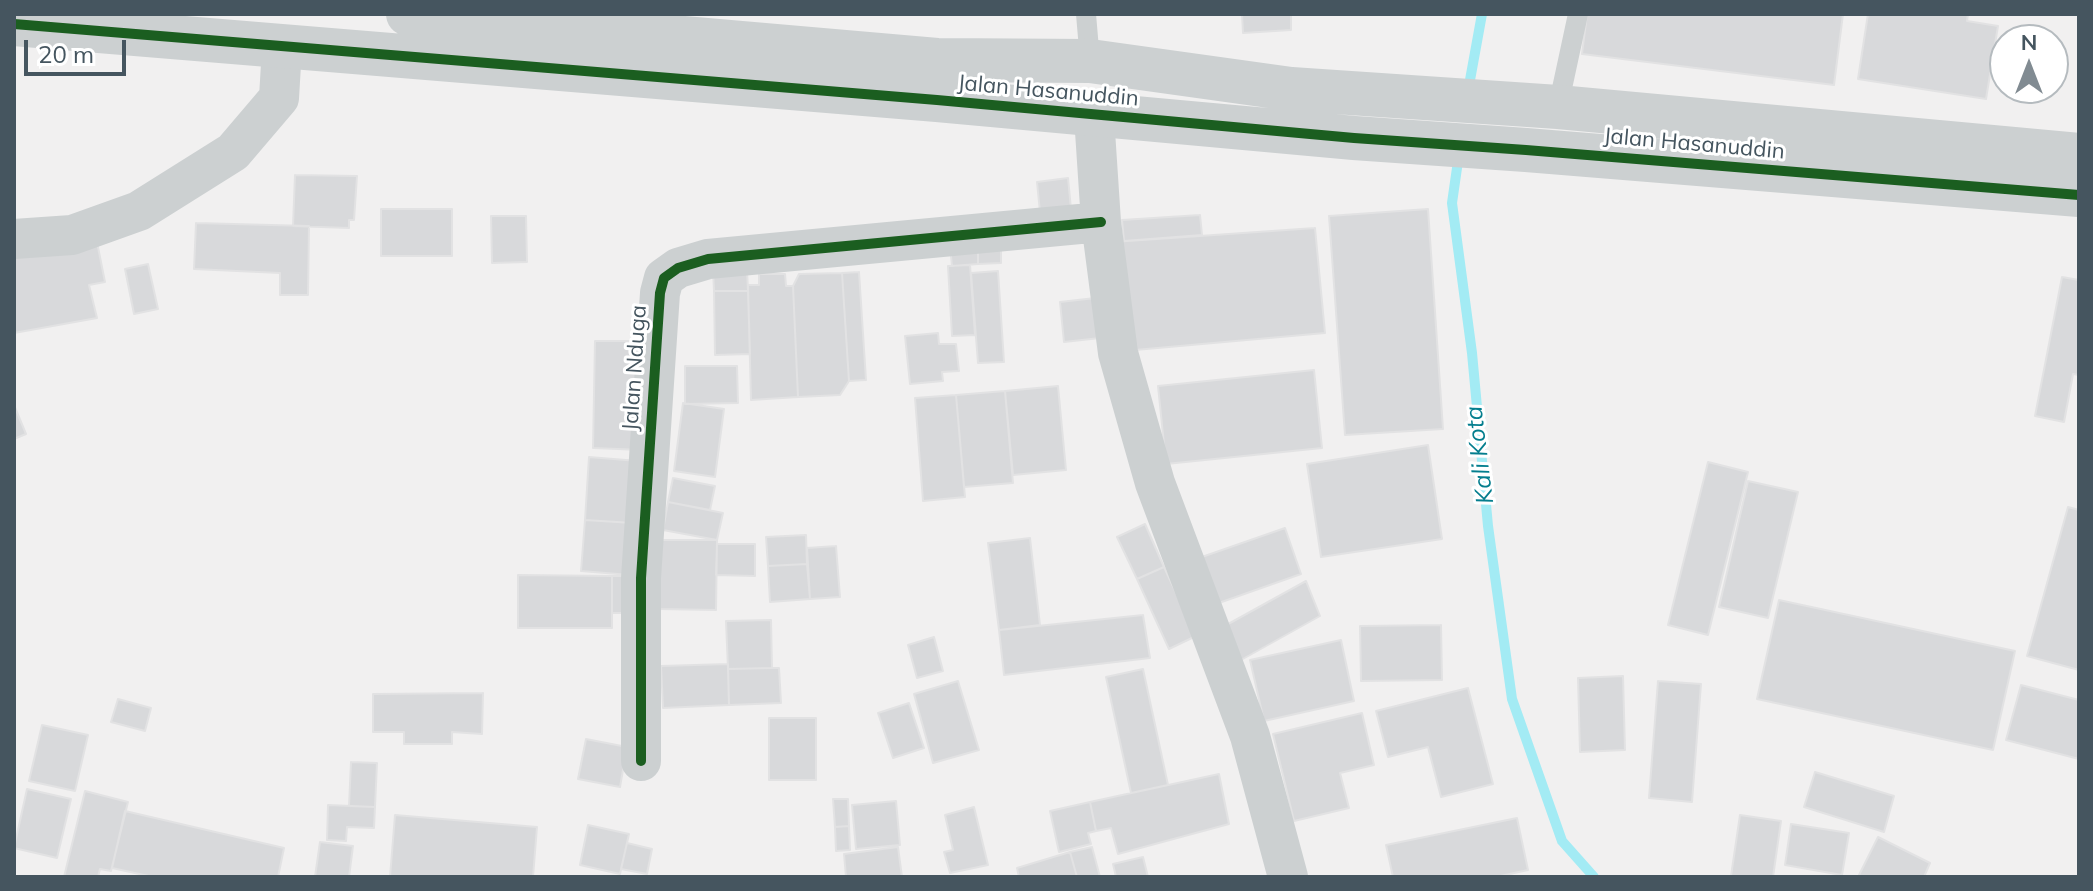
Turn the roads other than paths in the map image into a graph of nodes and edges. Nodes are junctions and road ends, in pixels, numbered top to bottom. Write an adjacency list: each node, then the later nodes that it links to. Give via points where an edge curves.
1 (408, 14): 6 (street, Jalan Hasanuddin, via 937,60)
2 (1086, 14): 6 (lane)
3 (1578, 14): 7 (lane)
4 (14, 24): 5 (street, Jalan Hasanuddin)
5 (282, 47): 8 (street, Jalan Hasanuddin); 11 (street, via 279,98 233,152 139,211 72,235)
6 (1090, 61): 7 (street, Jalan Hasanuddin, via 1291,89)
7 (1544, 107): 9 (street, Jalan Hasanuddin)
8 (1094, 116): 9 (street, Jalan Hasanuddin, via 1526,150); 10 (street)
9 (2074, 175)
10 (1101, 222): 12 (street, Jalan Nduga, via 708,259 664,278 641,578); 13 (street, via 1118,353 1155,483 1250,736)
11 (14, 239)
12 (641, 761)
13 (1288, 877)

